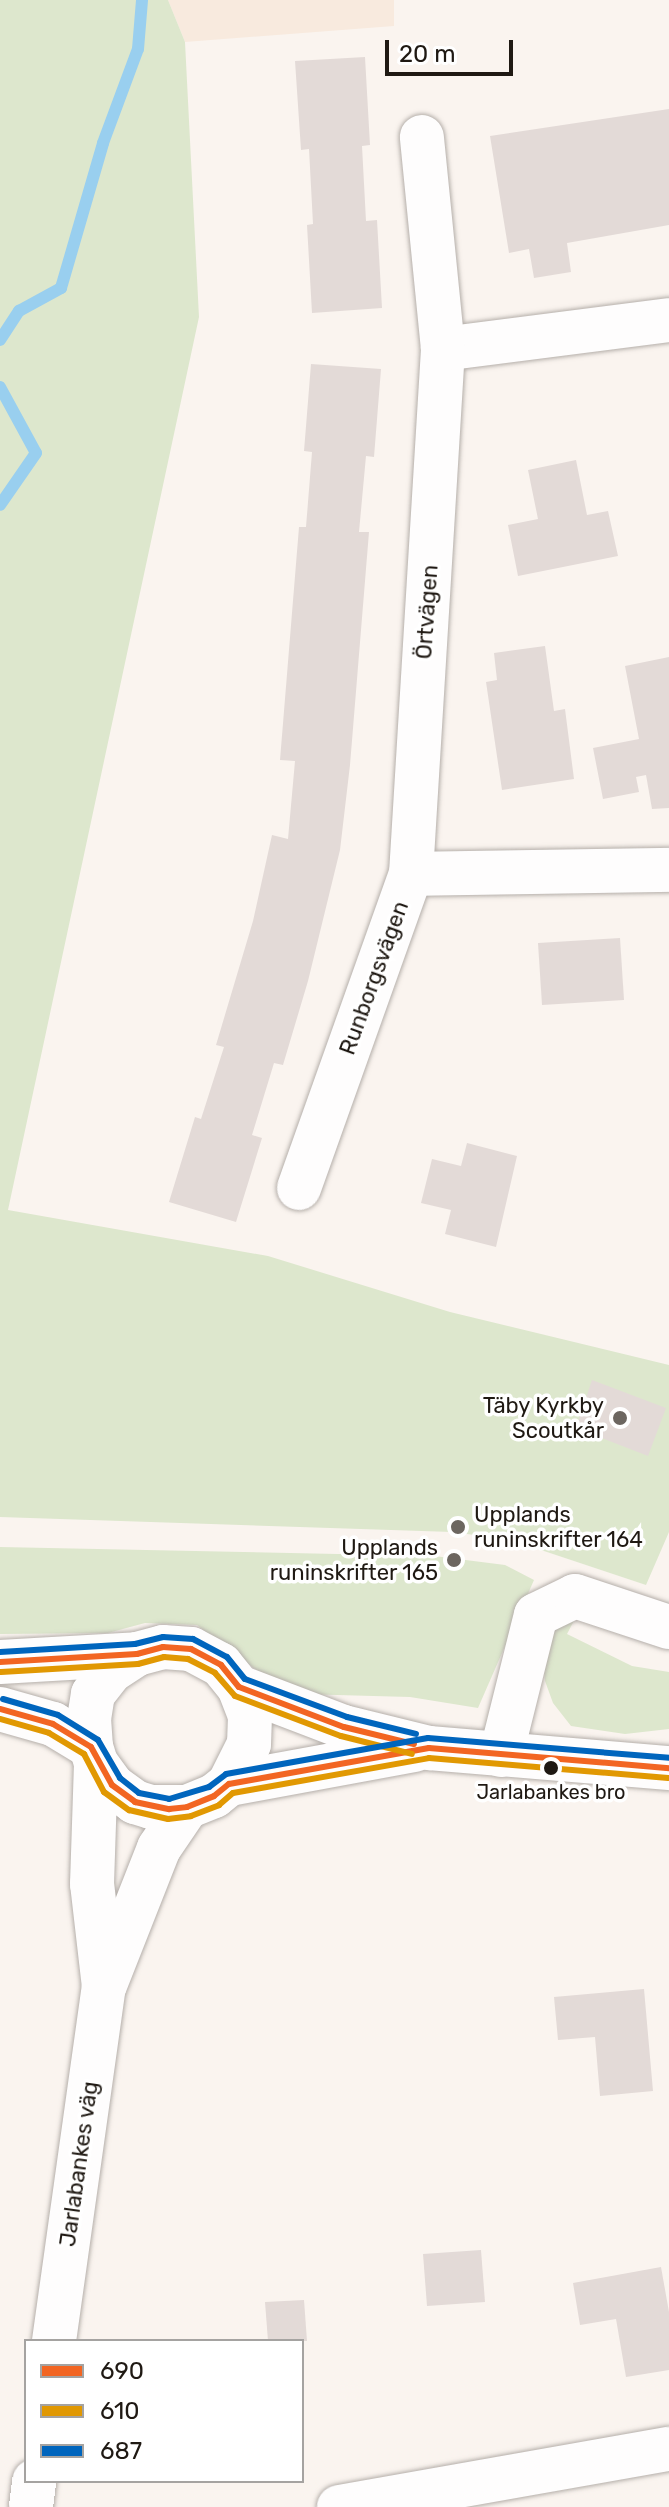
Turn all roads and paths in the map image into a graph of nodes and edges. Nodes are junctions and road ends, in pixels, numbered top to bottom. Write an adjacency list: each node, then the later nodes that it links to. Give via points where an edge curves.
1 (422, 137): 3 (main road, Örtvägen)
2 (669, 320): 3 (main road)
3 (443, 349): 5 (main road, Örtvägen)
4 (669, 870): 5 (main road, Runborgsvägen)
5 (411, 874): 6 (main road, Runborgsvägen)
6 (299, 1188)
7 (669, 1627): 14 (main road, via 575,1596 536,1615)
8 (137, 1654): 9 (main road); 10 (main road, via 163,1647 191,1649 221,1665); 13 (main road, via 111,1671 93,1694 89,1719)
9 (0, 1662)
10 (239, 1687): 12 (main road, via 344,1727); 16 (main road, via 250,1716 249,1744)
11 (0, 1709): 13 (main road, via 53,1724)
12 (429, 1748): 14 (main road); 16 (main road)
13 (94, 1755): 17 (main road, via 112,1785 135,1802); 18 (main road, Jarlabankes väg, via 92,1884)
14 (501, 1755): 15 (main road)
15 (669, 1768)
16 (229, 1784): 17 (main road)
17 (187, 1807): 18 (main road, Jarlabankes väg, via 159,1848)
18 (104, 1987): 19 (main road, Jarlabankes väg)
19 (54, 2339)
20 (669, 2449): 23 (main road)
21 (34, 2483): 22 (main road)
22 (31, 2507)
23 (339, 2507)

